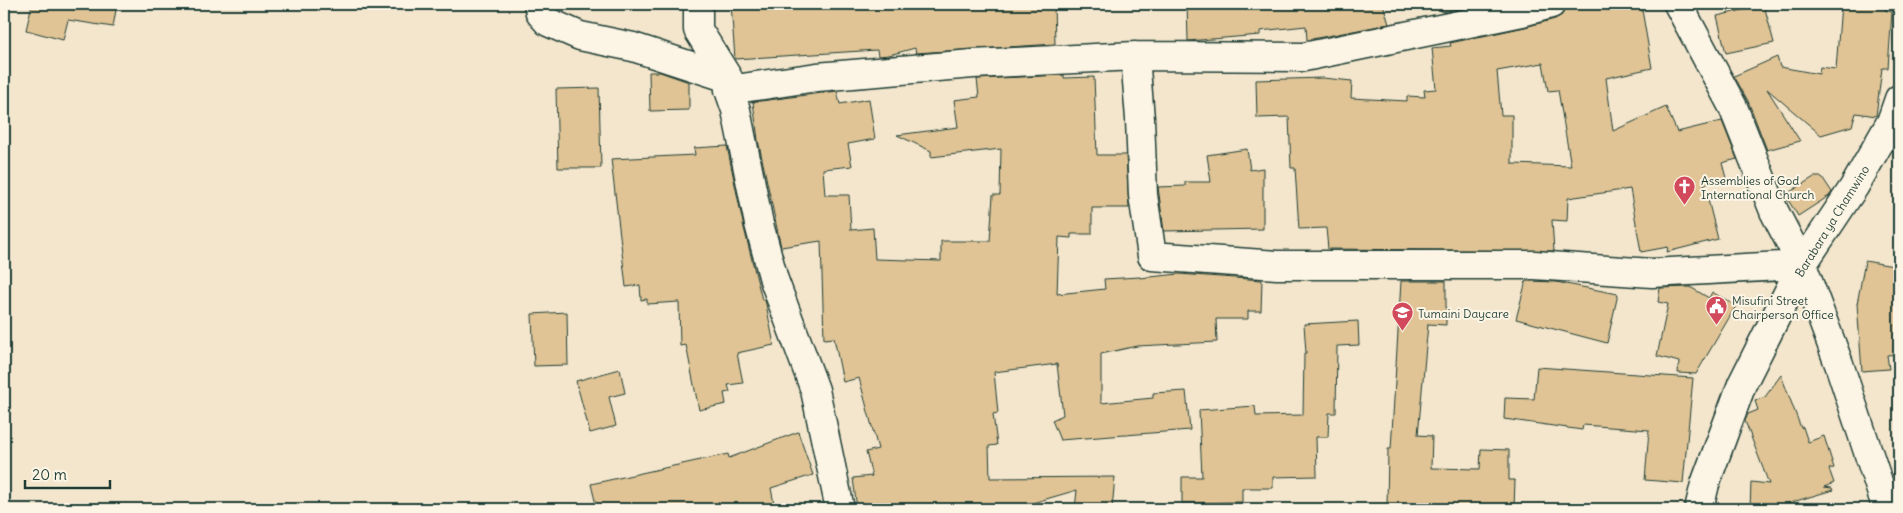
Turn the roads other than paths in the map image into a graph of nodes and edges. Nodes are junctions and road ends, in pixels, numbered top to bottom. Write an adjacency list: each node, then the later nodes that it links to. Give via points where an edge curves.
1 (538, 4): 6 (street, via 540,13 548,22 580,36 633,47)
2 (698, 4): 6 (street, via 698,30)
3 (1551, 4): 5 (street, via 1304,57)
4 (1678, 4): 8 (street, via 1733,107 1774,211)
5 (1135, 56): 6 (street, via 963,64); 8 (street, via 1143,195 1152,256 1276,265 1534,265 1652,273)
6 (729, 84): 9 (street, via 759,224 774,280 815,390)
7 (1899, 99): 8 (street, Barabara ya Chamwino, via 1891,122 1858,179)
8 (1802, 265): 10 (street, Barabara ya Chamwino, via 1742,384); 11 (street)
9 (840, 509)
10 (1699, 509)
11 (1887, 509)

